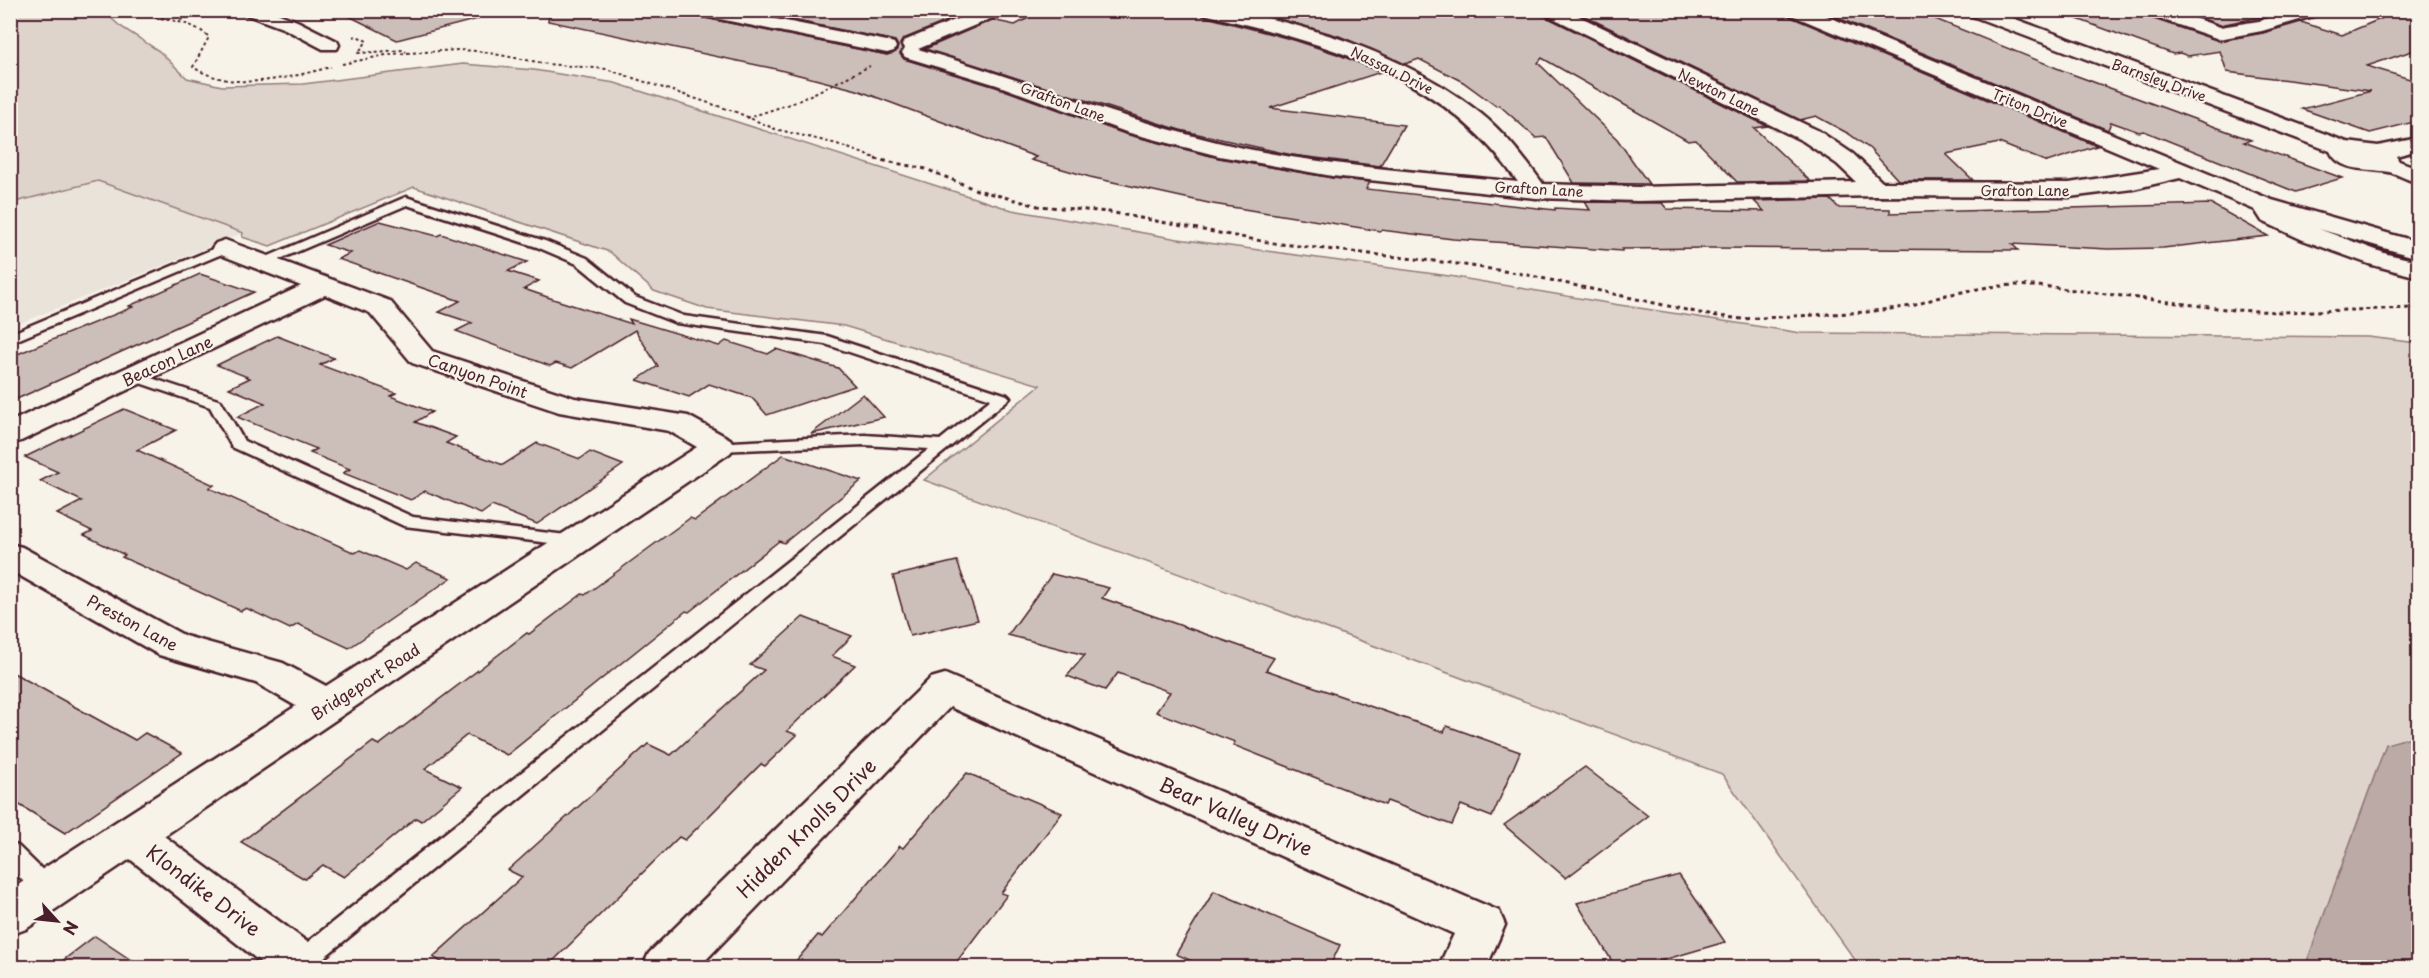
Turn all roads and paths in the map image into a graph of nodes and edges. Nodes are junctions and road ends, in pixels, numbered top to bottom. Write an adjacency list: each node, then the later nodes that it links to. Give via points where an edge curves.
1 (132, 10): 12 (path)
2 (208, 10): 12 (path)
3 (251, 10): 13 (street)
4 (700, 10): 14 (street, Grafton Lane)
5 (996, 10): 14 (street)
6 (1210, 10): 22 (street, Nassau Drive, via 1331,42 1419,80 1489,130 1516,160)
7 (1551, 10): 21 (street, Newton Lane, via 1811,136 1845,159)
8 (1795, 10): 19 (street, Triton Drive)
9 (1973, 10): 18 (street, Barnsley Drive, via 2345,149 2358,149)
10 (2152, 10): 11 (street, via 2219,33 2262,26)
11 (2314, 10)
12 (179, 20): 15 (path, via 203,29 209,37 193,67 215,78 296,76 362,59)
13 (328, 44): 15 (path, via 357,36 367,41 358,53)
14 (900, 50): 16 (path, via 796,102); 22 (street, Grafton Lane, via 995,78 1134,127 1219,149 1342,170)
15 (406, 53): 16 (path, via 478,51 606,69)
16 (747, 118): 29 (path, via 875,159 926,169 1012,201 1109,212 1272,243 1523,274 1709,315 1783,318 1867,312 2015,285 2234,310)
17 (2418, 144): 18 (street)
18 (2382, 159): 20 (street, Barnsley Drive)
19 (2182, 171): 21 (street, Grafton Lane, via 2069,190); 23 (street, Triton Drive)
20 (2418, 176)
21 (1876, 189): 22 (street, Grafton Lane, via 1638,194)
22 (1536, 191)
23 (2264, 205): 25 (street, Triton Drive); 27 (street, Triton Drive, via 2271,216 2312,235)
24 (225, 248): 26 (street, Canyon Point); 30 (lane)
25 (2418, 250)
26 (261, 262): 28 (street, Canyon Point); 33 (lane, via 406,201 582,261 630,300 681,320 827,340 1002,398)
27 (2418, 269)
28 (323, 286): 31 (street, Beacon Lane); 34 (street, Canyon Point, via 380,307 422,357 570,406 677,423)
29 (2418, 308)
30 (10, 339)
31 (133, 376): 32 (street, Beacon Lane); 35 (lane, via 216,404 238,444 410,522)
32 (10, 434)
33 (943, 445): 34 (lane, via 865,440); 43 (lane)
34 (719, 446): 35 (street, Bridgeport Road)
35 (576, 541): 38 (street, Bridgeport Road)
36 (10, 555): 38 (street, Preston Lane, via 172,646 269,673)
37 (945, 688): 44 (street, Hidden Knolls Drive); 45 (street, Bear Valley Drive, via 1482,925)
38 (327, 705): 39 (street, Bridgeport Road)
39 (131, 835): 41 (street, Bridgeport Road); 43 (street, Klondike Drive)
40 (10, 852): 41 (lane)
41 (48, 890): 42 (street, Bridgeport Road)
42 (10, 915)
43 (299, 966)
44 (666, 968)
45 (1462, 968)

